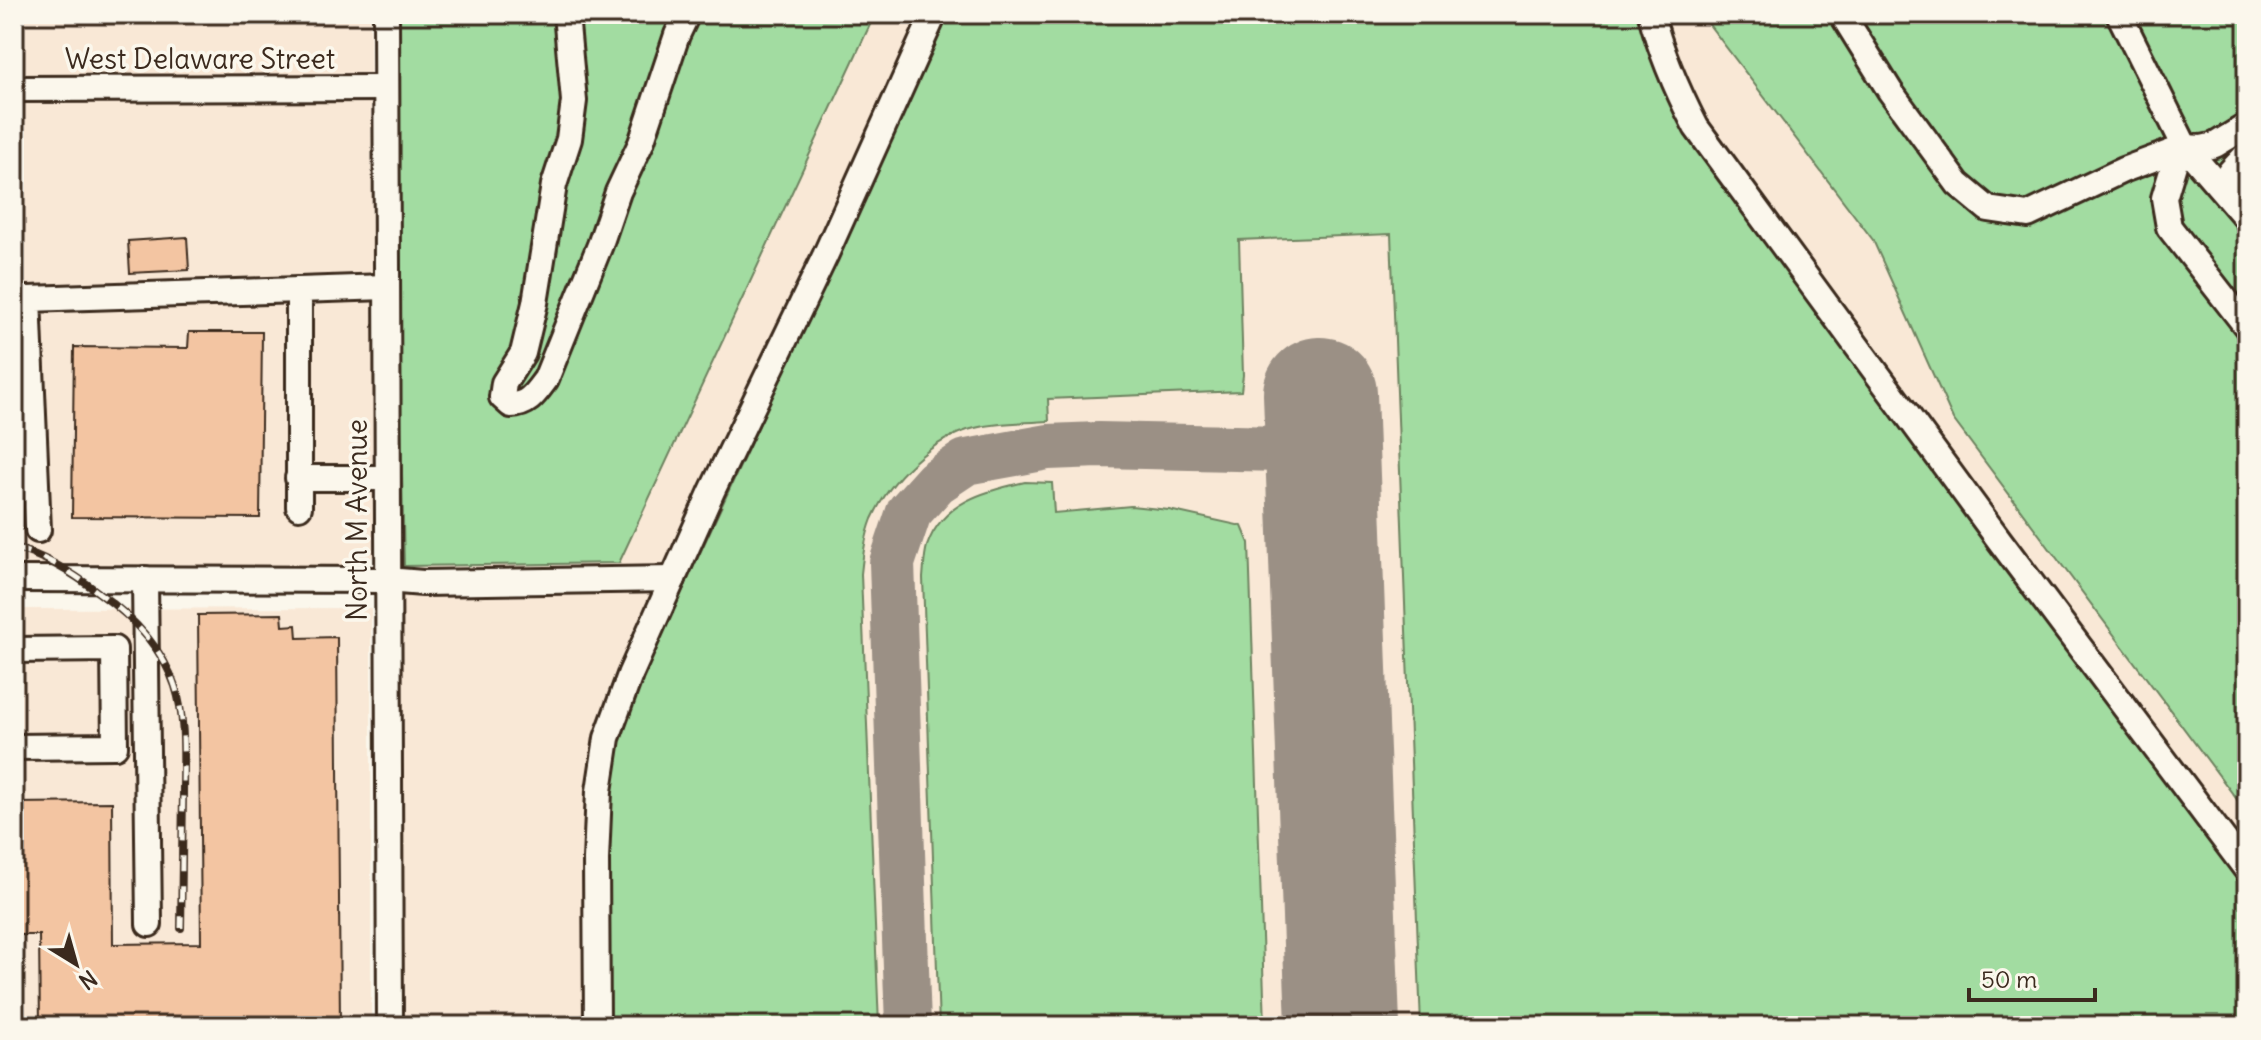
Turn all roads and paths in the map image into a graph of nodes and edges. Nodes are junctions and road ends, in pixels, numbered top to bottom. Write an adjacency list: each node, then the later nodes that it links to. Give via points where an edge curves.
1 (386, 14): 8 (street, North M Avenue)
2 (566, 14): 3 (street, via 574,101 569,139 554,185 523,353 504,383 502,397 511,405 521,405 546,379)
3 (687, 14)
4 (934, 14): 24 (street)
5 (1651, 14): 28 (street, via 1664,60 1696,127)
6 (1842, 14): 11 (street, via 1958,184 1988,209 2028,215)
7 (2119, 14): 11 (street)
8 (386, 88): 9 (street, West Delaware Street); 15 (street, North M Avenue)
9 (14, 89)
10 (2247, 131): 11 (street, via 2243,128 2202,148)
11 (2185, 147): 13 (street); 17 (street, via 2176,158 2164,198 2169,227)
12 (2247, 154): 13 (street, via 2230,172)
13 (2226, 193): 14 (street)
14 (2247, 219)
15 (386, 287): 16 (street); 19 (street, North M Avenue)
16 (299, 290): 18 (street); 21 (street, via 28,299)
17 (2247, 327)
18 (298, 478): 19 (street); 20 (street)
19 (387, 478): 25 (street, North M Avenue)
20 (299, 507)
21 (38, 530)
22 (14, 579): 23 (street)
23 (145, 579): 25 (street); 29 (street)
24 (673, 579): 25 (street); 31 (street, via 607,738 596,860)
25 (387, 580): 30 (street, North M Avenue)
26 (14, 650): 27 (street, via 114,649 115,746)
27 (14, 747)
28 (2247, 870)
29 (149, 924)
30 (390, 1026)
31 (597, 1026)

